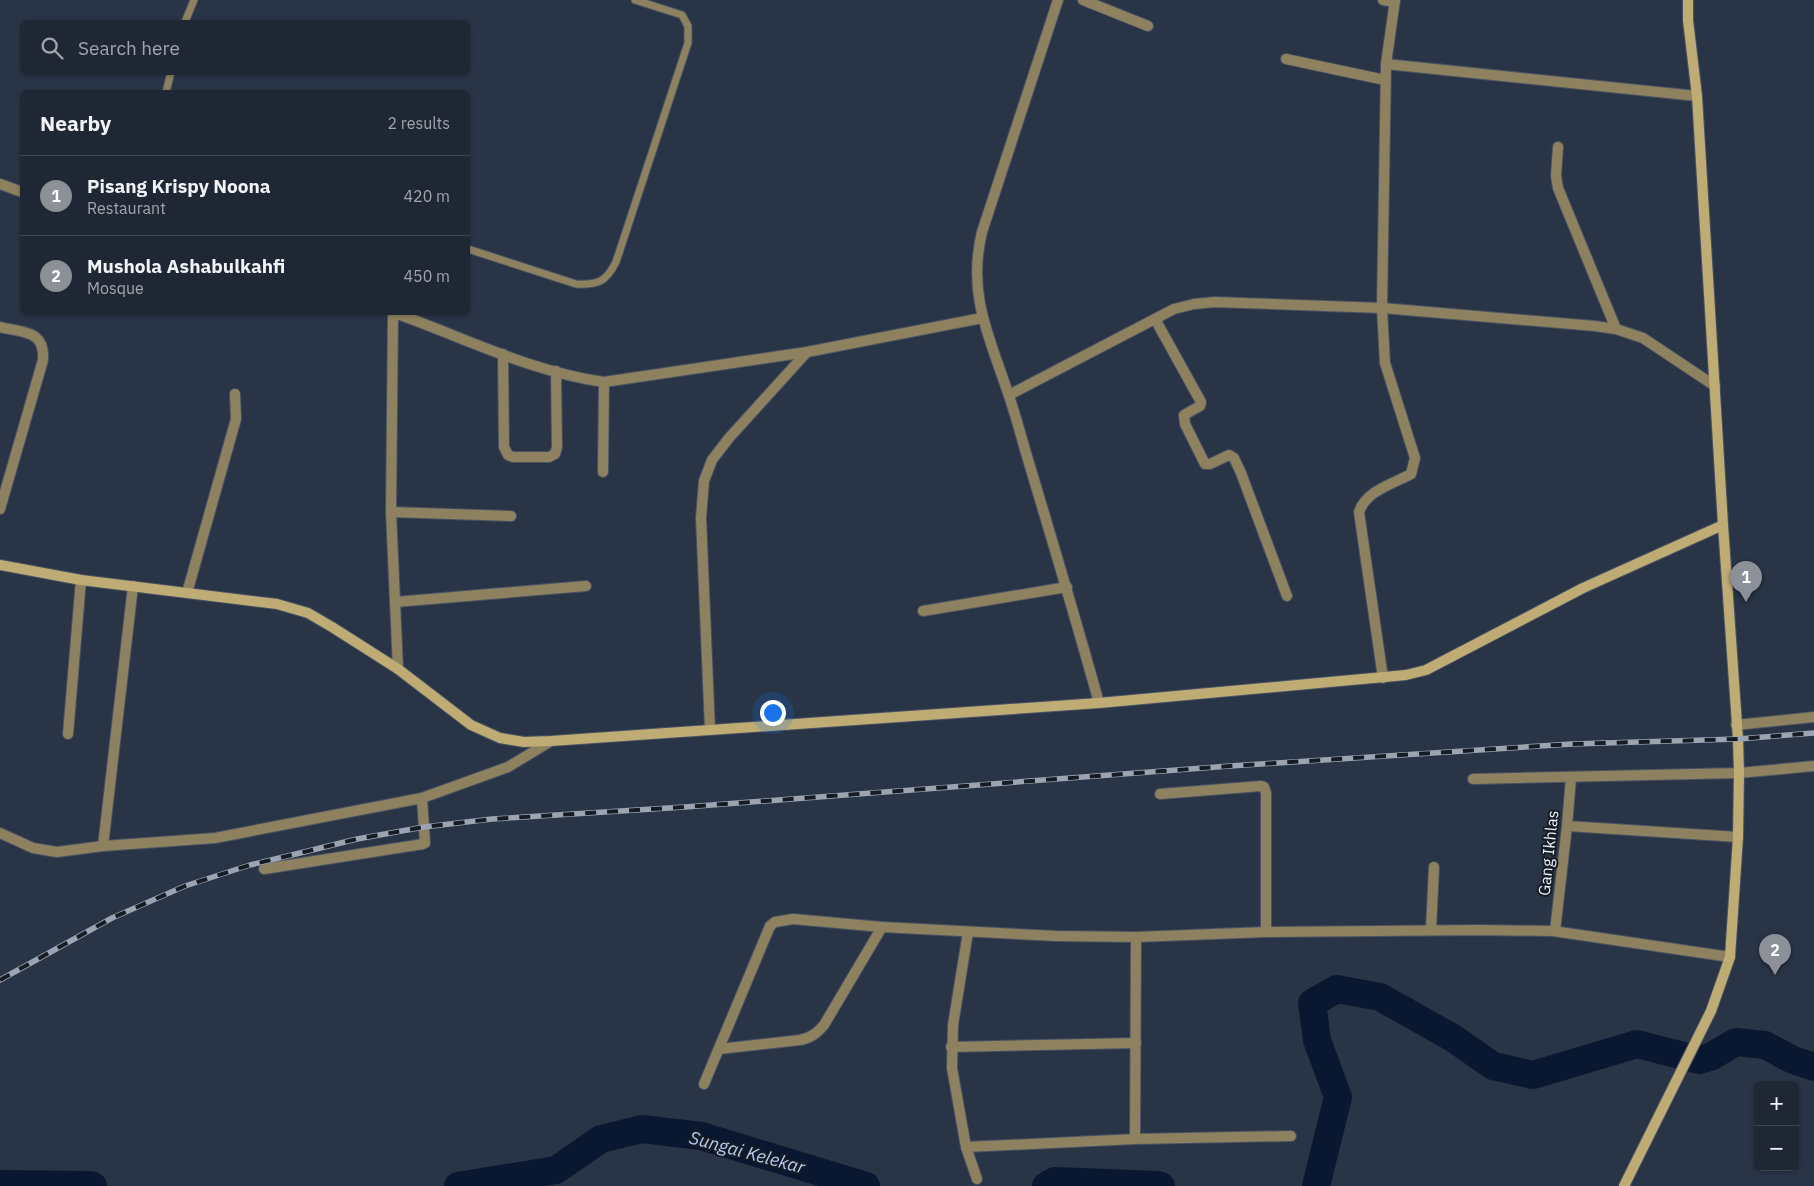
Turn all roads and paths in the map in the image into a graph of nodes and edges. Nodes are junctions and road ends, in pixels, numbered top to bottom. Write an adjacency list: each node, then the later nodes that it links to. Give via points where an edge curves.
1 (194, 0): 8 (lane)
2 (635, 0): 19 (lane, via 682,15 688,26 688,43 610,275 601,282 576,284)
3 (1058, 0): 23 (street, via 982,232 976,268)
4 (1083, 0): 9 (street)
5 (1383, 0): 7 (street)
6 (1688, 0): 15 (street)
7 (1395, 1): 11 (street)
8 (186, 20)
9 (1148, 26)
10 (1286, 59): 13 (street)
11 (1386, 64): 13 (street); 15 (street)
12 (170, 75): 14 (lane)
13 (1386, 80): 20 (street)
14 (166, 90)
15 (1697, 96): 31 (street)
16 (1558, 147): 26 (street, via 1556,176 1562,200)
17 (0, 184): 18 (street)
18 (20, 191)
19 (470, 251)
20 (1382, 308): 24 (street, via 1214,302 1174,309); 26 (street); 49 (street, via 1384,364 1416,458 1411,474 1369,495 1359,512)
21 (393, 315): 36 (street)
22 (398, 315): 28 (street)
23 (982, 318): 27 (street); 33 (street)
24 (1155, 319): 33 (street); 45 (street, via 1201,402 1200,406 1184,415 1188,431 1205,464 1229,454 1234,458)
25 (0, 327): 35 (street, via 37,337 44,349)
26 (1616, 330): 31 (street, via 1643,338)
27 (807, 352): 30 (street); 53 (street, via 729,438 712,460 704,481 701,518)
28 (503, 354): 29 (street); 29 (street, via 504,447 513,457 549,457 555,454)
29 (556, 371): 30 (street, via 579,379)
30 (604, 382): 34 (street)
31 (1715, 386): 38 (street)
32 (235, 394): 44 (street, via 236,419)
33 (1009, 395): 43 (street)
34 (603, 472)
35 (0, 509)
36 (391, 512): 37 (street); 46 (street)
37 (511, 516)
38 (1723, 525): 49 (street, via 1583,588 1426,670); 52 (street)
39 (0, 565): 40 (street)
40 (81, 580): 41 (street); 54 (street)
41 (134, 586): 44 (street); 65 (street)
42 (586, 586): 46 (street)
43 (1067, 587): 47 (street); 50 (street)
44 (186, 593): 48 (street, via 277,604 308,613)
45 (1287, 596)
46 (395, 602): 48 (street)
47 (923, 611)
48 (398, 669): 55 (street, via 471,725 500,738 524,742)
49 (1383, 678): 50 (street)
50 (1099, 703): 53 (street)
51 (1814, 717): 52 (street)
52 (1736, 725): 57 (street)
53 (710, 730): 55 (street)
54 (68, 734)
55 (551, 741): 61 (street, via 508,767)
56 (1814, 766): 57 (street)
57 (1739, 773): 58 (street); 64 (street)
58 (1571, 778): 59 (street); 62 (street, Gang Ikhlas)
59 (1474, 779)
60 (1160, 794): 71 (street, via 1264,787)
61 (422, 798): 65 (street, via 216,838); 67 (street, via 423,844)
62 (1567, 826): 64 (street); 72 (street, Gang Ikhlas)
63 (0, 833): 65 (street, via 33,848 57,852)
64 (1738, 837): 74 (street)
65 (102, 846)
66 (1434, 867): 69 (street)
67 (264, 869)
68 (882, 927): 70 (street); 77 (street, via 824,1025 812,1037); 77 (street, via 793,919 775,922 770,926)
69 (1431, 930): 71 (street); 72 (street)
70 (968, 932): 73 (street); 76 (street)
71 (1266, 932): 73 (street)
72 (1554, 932): 74 (street)
73 (1136, 937): 75 (street)
74 (1730, 957): 83 (street, via 1711,1011)
75 (1136, 1042): 76 (street); 80 (street)
76 (951, 1047): 81 (street)
77 (718, 1049): 78 (street)
78 (704, 1084)
79 (1291, 1136): 80 (street)
80 (1136, 1139): 81 (street)
81 (966, 1147): 82 (street)
82 (977, 1179)
83 (1624, 1186)

